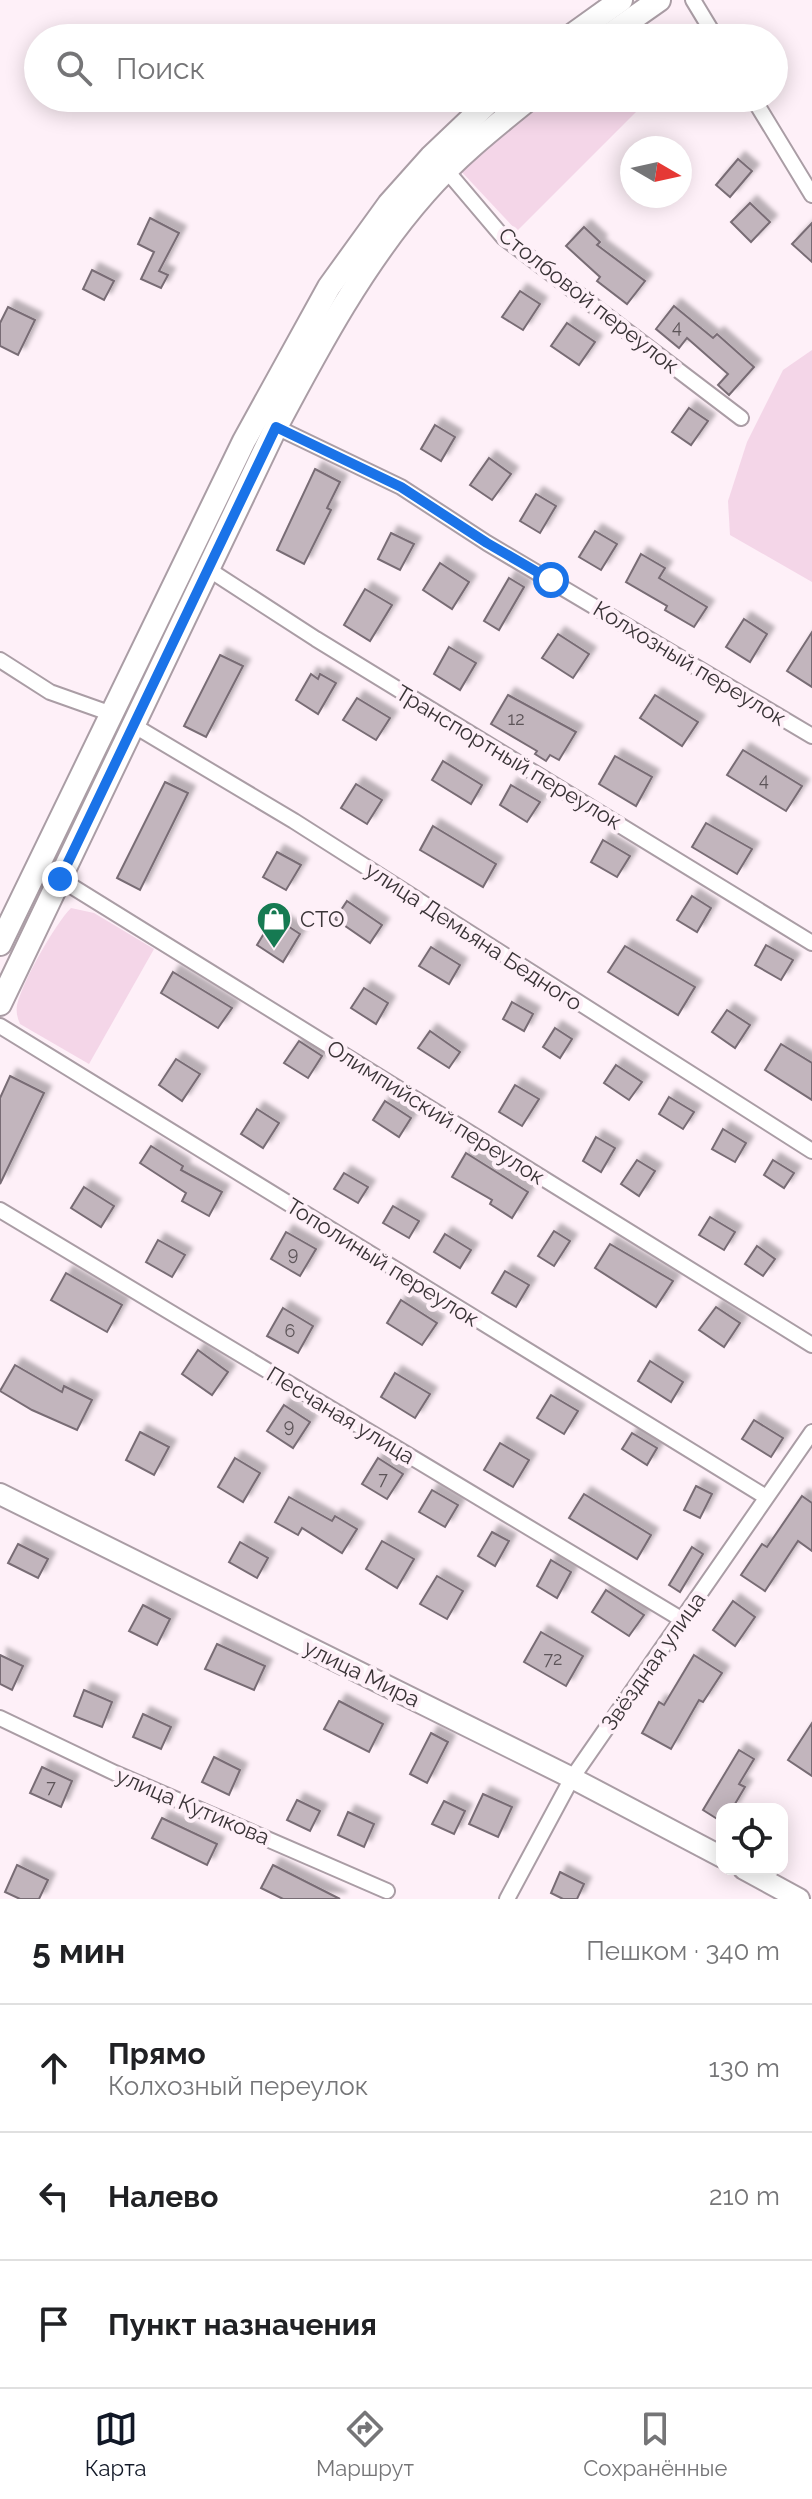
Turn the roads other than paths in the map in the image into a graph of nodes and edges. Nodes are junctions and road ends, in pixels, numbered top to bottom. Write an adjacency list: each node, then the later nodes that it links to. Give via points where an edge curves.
1 (621, 0): 4 (main road)
2 (659, 0): 5 (main road)
3 (693, 0): 6 (street)
4 (588, 24)
5 (625, 24)
6 (708, 24)
7 (478, 112): 16 (main road, via 389,204 329,287 244,441)
8 (514, 112): 10 (main road)
9 (762, 112): 11 (street)
10 (447, 171): 12 (street, Столбовой переулок, via 503,237); 13 (main road, via 425,192 355,289)
11 (812, 195)
12 (741, 418)
13 (276, 427): 14 (main road); 18 (street, Колхозный переулок, via 401,487)
14 (208, 569): 17 (main road); 20 (street, Транспортный переулок)
15 (0, 660): 16 (street, via 50,692)
16 (112, 714): 21 (main road)
17 (133, 725): 19 (main road); 24 (street, улица Демьяна Бедного, via 294,821)
18 (812, 736)
19 (60, 879): 22 (main road); 26 (street, Олимпийский переулок)
20 (812, 943)
21 (0, 944)
22 (0, 1004)
23 (0, 1026): 29 (street, Тополиный переулок)
24 (812, 1151)
25 (0, 1210): 30 (street, Песчаная улица)
26 (812, 1345)
27 (812, 1432): 29 (street, Звёздная улица)
28 (0, 1494): 32 (main road, улица Мира)
29 (766, 1497): 30 (street, Звёздная улица)
30 (681, 1619): 32 (street, Звёздная улица)
31 (0, 1718): 35 (street, улица Кутикова)
32 (572, 1778): 33 (main road, улица Мира); 37 (street, Звёздная улица)
33 (716, 1854)
34 (750, 1875): 36 (main road)
35 (387, 1891)
36 (768, 1892): 38 (main road)
37 (507, 1899)
38 (799, 1899)

